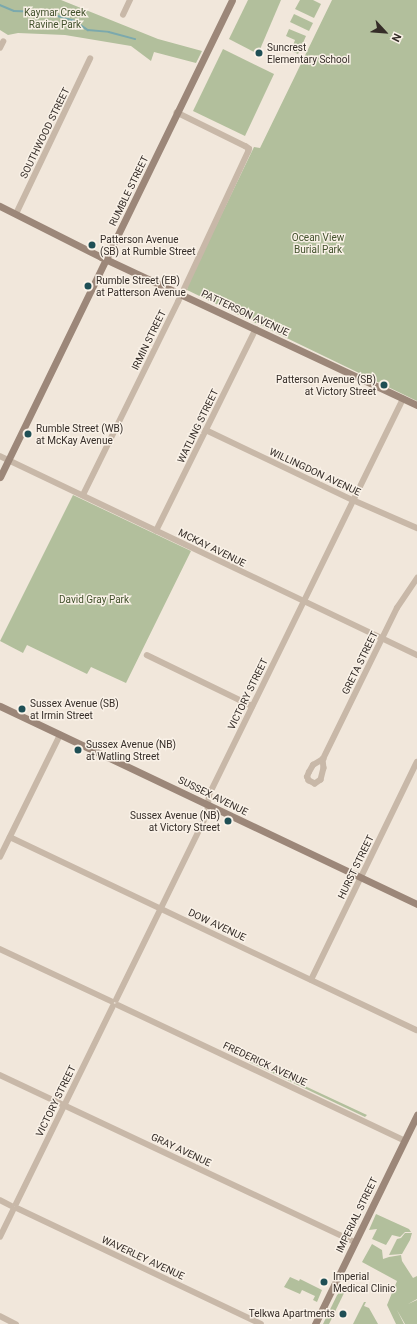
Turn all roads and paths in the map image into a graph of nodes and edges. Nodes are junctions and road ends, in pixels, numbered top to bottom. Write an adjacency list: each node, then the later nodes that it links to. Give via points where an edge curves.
1 (130, 0): 3 (street)
2 (232, 0): 7 (street, RUMBLE STREET)
3 (123, 15)
4 (3, 42): 5 (street)
5 (0, 48)
6 (90, 59): 9 (street, SOUTHWOOD STREET)
7 (178, 113): 10 (street, RUMBLE STREET); 11 (street, IRMIN STREET, via 249,149)
8 (0, 206): 9 (street, PATTERSON AVENUE)
9 (16, 214): 10 (street, PATTERSON AVENUE)
10 (107, 259): 11 (street, PATTERSON AVENUE); 17 (street, RUMBLE STREET)
11 (182, 293): 12 (street, PATTERSON AVENUE); 19 (street, IRMIN STREET)
12 (256, 329): 13 (street, PATTERSON AVENUE); 15 (street, WATLING STREET)
13 (403, 399): 14 (street, PATTERSON AVENUE); 20 (street, VICTORY STREET)
14 (417, 405)
15 (206, 430): 20 (street, WILLINGDON AVENUE); 22 (street, WATLING STREET)
16 (0, 456): 17 (street, MCKAY AVENUE)
17 (8, 460): 18 (street, RUMBLE STREET); 19 (street, MCKAY AVENUE)
18 (0, 477)
19 (83, 496): 22 (street, MCKAY AVENUE)
20 (353, 500): 21 (street, WILLINGDON AVENUE); 24 (street, VICTORY STREET)
21 (417, 528)
22 (156, 531): 24 (street, MCKAY AVENUE)
23 (417, 578): 25 (street, GRETA STREET, via 401,601)
24 (304, 601): 25 (street, MCKAY AVENUE); 29 (street, VICTORY STREET)
25 (382, 638): 27 (street, MCKAY AVENUE); 31 (street, GRETA STREET)
26 (147, 655): 29 (street)
27 (417, 655)
28 (0, 706): 30 (street, SUSSEX AVENUE)
29 (252, 706): 33 (street, VICTORY STREET, via 209,795)
30 (60, 735): 33 (street, SUSSEX AVENUE); 34 (street)
31 (323, 759)
32 (417, 762): 36 (street, HURST STREET)
33 (208, 805): 36 (street, SUSSEX AVENUE); 38 (street, VICTORY STREET, via 207,814)
34 (10, 837): 35 (street); 38 (street, DOW AVENUE)
35 (0, 857)
36 (361, 877): 37 (street, SUSSEX AVENUE); 40 (street, HURST STREET)
37 (417, 904)
38 (160, 908): 40 (street, DOW AVENUE); 41 (street, VICTORY STREET)
39 (0, 949): 41 (street, FREDERICK AVENUE)
40 (311, 980): 42 (street, DOW AVENUE)
41 (114, 1003): 44 (street, VICTORY STREET); 46 (street, FREDERICK AVENUE)
42 (417, 1030)
43 (0, 1075): 44 (street, GRAY AVENUE)
44 (64, 1105): 48 (street, VICTORY STREET); 50 (street, GRAY AVENUE)
45 (417, 1115): 46 (street, IMPERIAL STREET)
46 (404, 1140): 50 (street, IMPERIAL STREET)
47 (0, 1200): 48 (street, WAVERLEY AVENUE)
48 (15, 1207): 49 (street, VICTORY STREET); 53 (street, WAVERLEY AVENUE)
49 (0, 1237)
50 (355, 1242): 54 (street, IMPERIAL STREET)
51 (0, 1316): 52 (street)
52 (16, 1324)
53 (261, 1324)
54 (315, 1324)

